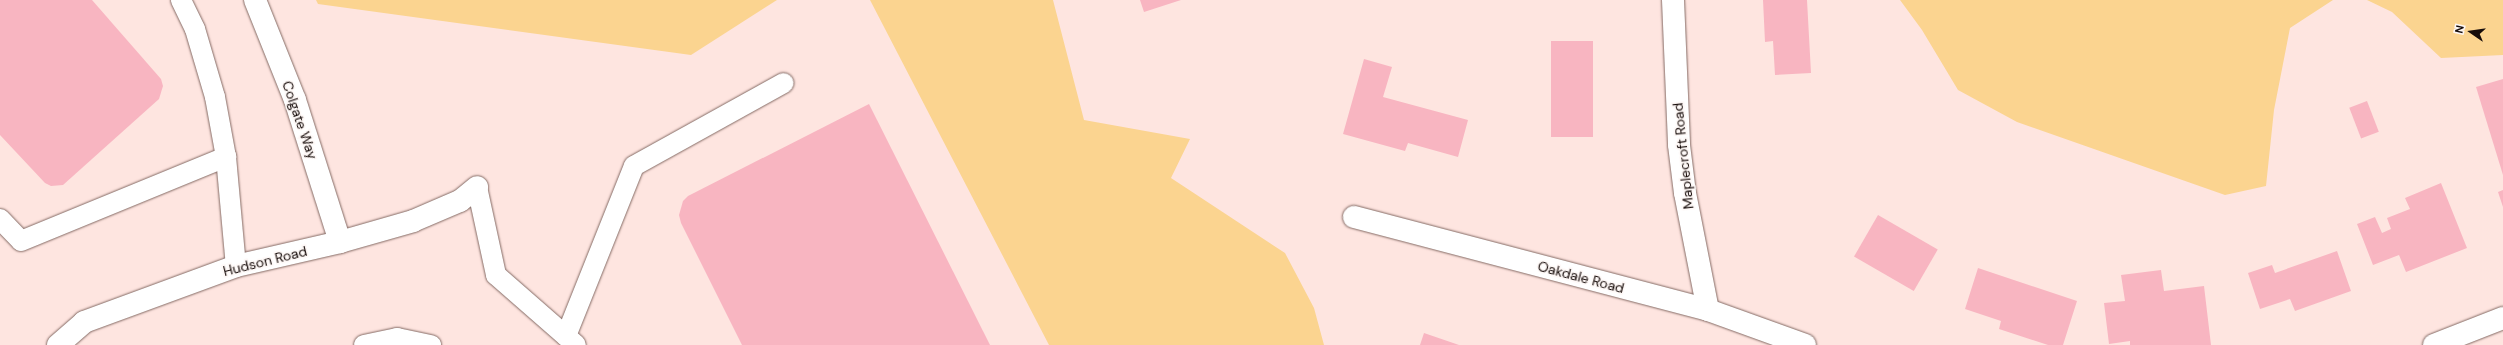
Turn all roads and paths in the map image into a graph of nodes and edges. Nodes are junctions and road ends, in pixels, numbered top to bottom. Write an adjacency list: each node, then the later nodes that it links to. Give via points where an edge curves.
1 (181, 0): 5 (lane, via 196,29 215,97)
2 (255, 0): 9 (street, Colgate Way, via 295,100)
3 (1672, 0): 11 (street, Maplecroft Road, via 1679,145 1685,193)
4 (784, 83): 13 (lane, via 634,166)
5 (226, 157): 8 (lane, via 21,241); 10 (lane)
6 (477, 187): 9 (street, Hudson Road, via 460,201 413,221); 13 (lane, via 496,276)
7 (1354, 217): 11 (street, Oakdale Road)
8 (0, 219)
9 (340, 242): 10 (street, Hudson Road)
10 (236, 266): 14 (street, Hudson Road, via 84,322)
11 (1708, 310): 17 (street, Oakdale Road)
12 (2503, 318): 18 (street)
13 (571, 341)
14 (58, 345)
15 (364, 345): 16 (lane, via 397,338)
16 (431, 345)
17 (1805, 345)
18 (2434, 345)

